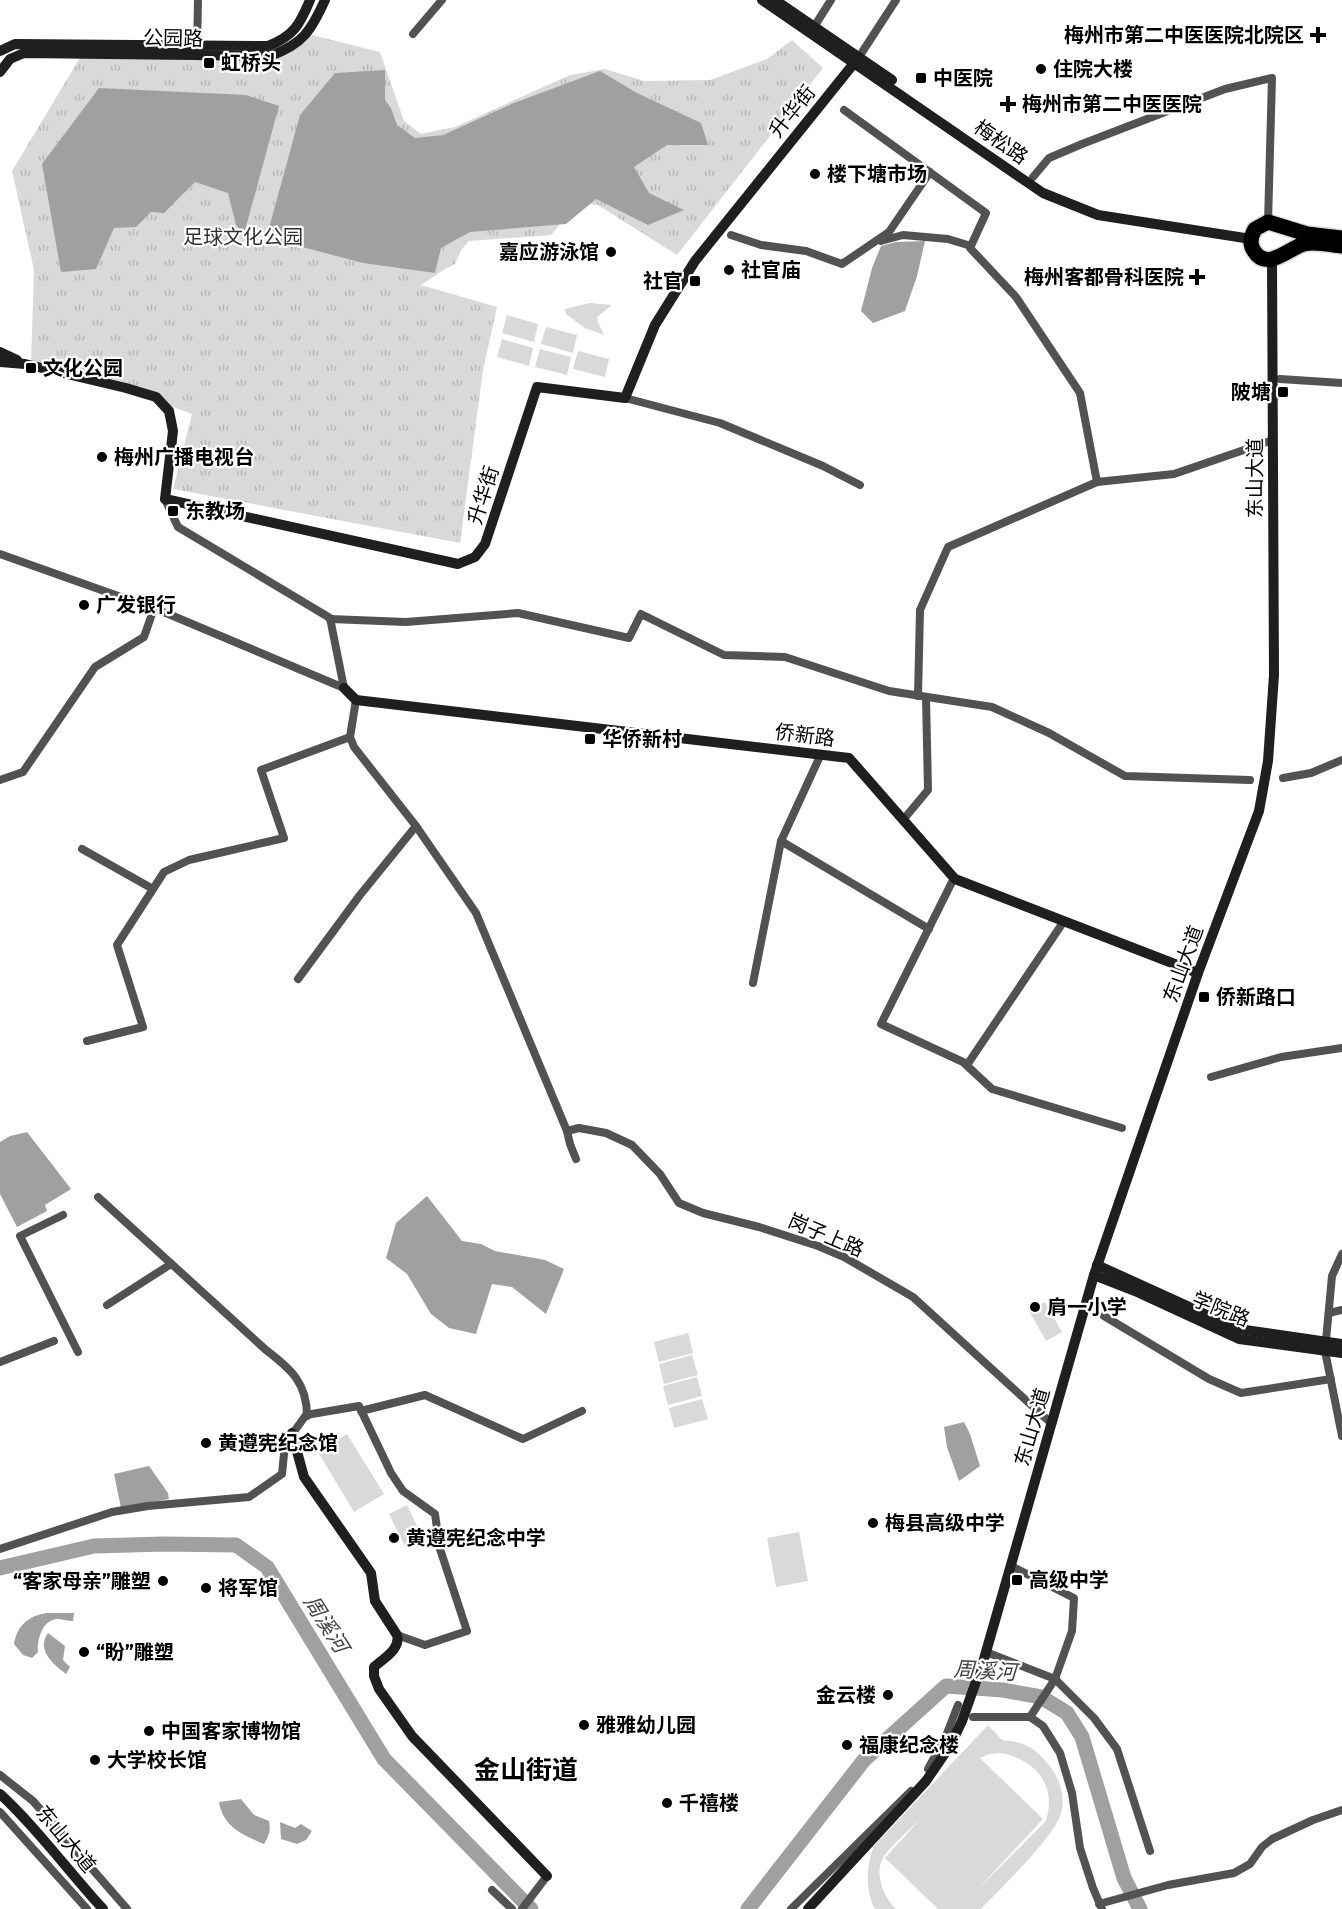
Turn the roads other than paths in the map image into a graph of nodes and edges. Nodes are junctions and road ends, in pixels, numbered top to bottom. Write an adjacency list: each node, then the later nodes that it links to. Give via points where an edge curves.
1 (198, 0): 12 (street)
2 (310, 0): 11 (main road, 公园路, via 299,25 282,40 268,45 15,44)
3 (325, 0): 12 (main road, 公园路, via 310,32 290,48 270,56)
4 (442, 0): 10 (street)
5 (762, 0): 21 (main road, 梅松路, via 1043,193 1098,215)
6 (775, 0): 9 (main road, 梅松路)
7 (831, 0): 9 (street)
8 (896, 0): 13 (street)
9 (814, 27): 13 (main road, 梅松路)
10 (413, 34)
11 (0, 50): 14 (main road)
12 (197, 56): 14 (main road, 公园路, via 24,53)
13 (859, 57): 18 (main road, 梅松路); 32 (main road, 升华街, via 695,261 655,325)
14 (10, 59): 15 (main road)
15 (0, 72)
16 (844, 111): 17 (street)
17 (930, 172): 23 (street, via 889,232); 24 (street, via 986,213)
18 (1033, 177): 19 (street, via 1049,158 1082,144 1226,89 1272,78); 21 (main road, 梅松路, via 1102,209)
19 (1274, 224): 21 (highway, via 1259,226); 22 (highway, via 1307,234); 26 (highway, via 1284,229 1288,239 1286,250)
20 (731, 235): 23 (street, via 761,245 806,251 842,264)
21 (1252, 236): 26 (highway, via 1256,254 1261,258)
22 (1342, 238)
23 (872, 243): 24 (street, via 903,235 948,239)
24 (971, 246): 34 (street, via 1016,297 1080,393)
25 (1342, 246): 26 (highway, via 1305,243)
26 (1277, 257): 33 (main road, 东山大道)
27 (0, 352): 29 (main road)
28 (0, 362): 29 (main road)
29 (25, 364): 36 (main road, via 156,397 169,411 173,431)
30 (1280, 379): 31 (street)
31 (1342, 383)
32 (625, 398): 35 (street, via 720,423); 36 (main road, 升华街, via 537,387 485,544 475,557 458,564)
33 (1273, 440): 34 (street, via 1174,474); 57 (main road, 东山大道, via 1274,675 1268,761 1259,811)
34 (1097, 482): 41 (street, via 948,548 920,610)
35 (860, 485)
36 (165, 499): 39 (street, via 178,527)
37 (0, 554): 38 (street)
38 (154, 608): 40 (street); 47 (street, via 144,637 95,667 23,772)
39 (330, 620): 40 (street); 41 (street, via 406,622 518,613 629,638 641,614 724,656 785,657 889,691)
40 (344, 688): 42 (main road)
41 (922, 697): 48 (street, via 992,706 1125,776); 49 (street, via 928,790)
42 (356, 700): 43 (street); 44 (main road, 侨新路)
43 (350, 737): 50 (street); 54 (street, via 261,770 284,838 189,860 164,872)
44 (821, 754): 49 (main road, 侨新路, via 849,758); 51 (street)
45 (1342, 760): 46 (street, via 1311,773)
46 (1283, 778)
47 (0, 780)
48 (1250, 780)
49 (903, 820): 53 (main road, 侨新路)
50 (416, 826): 58 (street); 65 (street, via 476,913)
51 (781, 841): 56 (street); 59 (street)
52 (82, 849): 54 (street)
53 (954, 878): 55 (main road, 侨新路); 56 (street)
54 (153, 889): 60 (street, via 117,945 143,1027)
55 (1064, 921): 57 (main road, 侨新路); 62 (street)
56 (929, 929): 62 (street, via 881,1024)
57 (1198, 973): 71 (main road, 东山大道)
58 (298, 979)
59 (753, 983)
60 (87, 1041)
61 (1342, 1048): 63 (street, via 1281,1058)
62 (967, 1065): 64 (street, via 992,1089)
63 (1211, 1077)
64 (1122, 1128)
65 (567, 1131): 66 (street); 86 (street, 岗子上路, via 579,1128 606,1133 632,1145 660,1174 679,1203 818,1246 913,1297)
66 (576, 1159)
67 (98, 1197): 70 (street)
68 (63, 1215): 79 (street, via 20,1236)
69 (1342, 1254): 74 (street, via 1332,1276)
70 (171, 1264): 72 (street); 85 (street, via 289,1368 298,1379)
71 (1095, 1270): 78 (main road, 学院路, via 1239,1339); 86 (main road, 东山大道)
72 (107, 1305)
73 (1342, 1310): 74 (street)
74 (1329, 1313): 78 (street)
75 (1104, 1316): 82 (street, via 1209,1379 1241,1393)
76 (54, 1341): 81 (street)
77 (1342, 1344): 78 (main road, 学院路)
78 (1325, 1347): 80 (main road, 学院路); 82 (street)
79 (78, 1352)
80 (1342, 1353)
81 (0, 1362)
82 (1331, 1379): 88 (street)
83 (361, 1411): 84 (street, via 425,1395 523,1439); 87 (street, via 359,1407 306,1415); 91 (street, via 403,1491 435,1514 440,1549 467,1631 425,1645)
84 (582, 1411)
85 (308, 1416)
86 (1052, 1424): 90 (main road, 东山大道)
87 (292, 1433): 89 (street, via 285,1444 282,1474 249,1497 112,1512); 91 (main road, via 304,1477 371,1573 375,1601)
88 (1342, 1436)
89 (0, 1549)
90 (1011, 1566): 92 (main road, 东山大道); 93 (street, via 1074,1598 1072,1631)
91 (397, 1635): 102 (main road, via 397,1646 374,1667 378,1689 412,1736)
92 (985, 1656): 93 (street); 96 (main road, 东山大道)
93 (1053, 1682): 95 (street); 101 (street, via 1094,1718 1116,1749)
94 (958, 1705): 110 (street, via 933,1762 917,1785)
95 (1032, 1714): 96 (street); 104 (street, via 1060,1753 1072,1792 1080,1848)
96 (968, 1719): 111 (main road, via 926,1781)
97 (0, 1775): 107 (street, via 33,1801)
98 (0, 1794): 106 (main road, 东山大道)
99 (1342, 1810): 104 (street, via 1272,1839 1250,1864 1234,1874 1168,1885)
100 (0, 1812): 105 (street)
101 (1150, 1851)
102 (547, 1876): 109 (street)
103 (492, 1890): 108 (street)
104 (1103, 1905)
105 (87, 1909)
106 (103, 1909)
107 (127, 1909)
108 (512, 1909)
109 (522, 1909)
110 (792, 1909)
111 (808, 1909)

